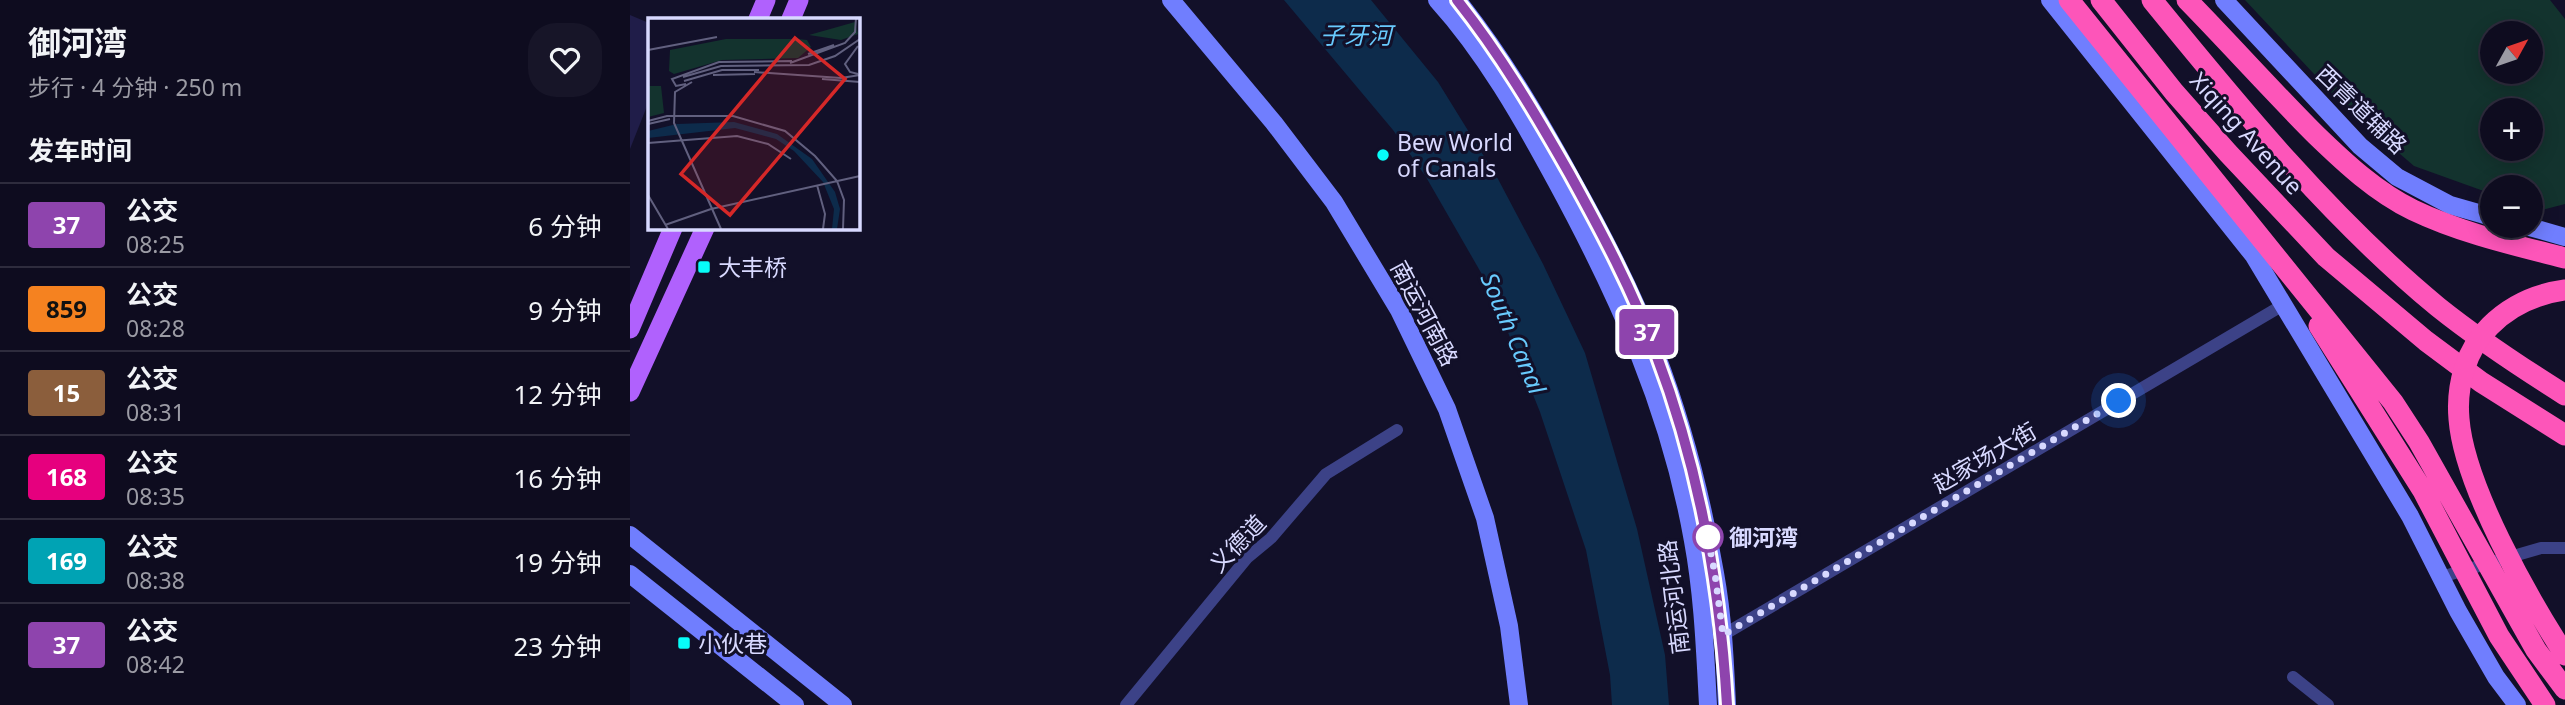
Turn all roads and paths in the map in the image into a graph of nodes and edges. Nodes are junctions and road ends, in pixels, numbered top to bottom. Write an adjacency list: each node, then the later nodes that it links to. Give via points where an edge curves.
1 (766, 0): 11 (main road)
2 (799, 0): 12 (main road)
3 (1171, 0): 36 (street, 南运河南路, via 1334,202 1399,310 1447,409 1485,518 1509,626)
4 (2050, 0): 19 (street, via 2254,256)
5 (2069, 0): 17 (highway, bridge)
6 (2101, 0): 24 (highway, Xiqing Avenue, via 2174,92 2326,257 2481,382)
7 (2152, 0): 22 (highway, Xiqing Avenue, via 2247,115 2389,263 2471,332)
8 (2187, 0): 16 (highway, via 2364,179 2410,209 2493,240)
9 (2224, 0): 13 (street, 西青道辅路, via 2360,146 2397,177 2450,205)
10 (1445, 1): 29 (street, 南运河北路, via 1526,127 1630,327 1664,422)
11 (758, 18)
12 (791, 18)
13 (2480, 214)
14 (673, 229): 20 (main road)
15 (705, 229): 21 (main road)
16 (2565, 258)
17 (2285, 270): 32 (highway, bridge, via 2393,402 2536,650); 41 (highway, bridge, via 2423,491 2500,636)
18 (2565, 290): 30 (highway, bridge, via 2529,298 2486,329 2473,346 2460,383 2459,419 2466,456 2502,543)
19 (2283, 305): 28 (street, via 2410,516); 29 (street, 赵家场大街)
20 (630, 329)
21 (630, 392)
22 (2565, 395)
23 (1397, 430): 35 (street, 义德道, via 1326,474 1271,538 1247,558)
24 (2565, 435)
25 (630, 535): 34 (street)
26 (2565, 548): 28 (street, via 2541,548)
27 (630, 573): 33 (street)
28 (2441, 577): 40 (street, via 2496,677)
29 (1714, 636): 37 (street, 南运河北路); 38 (street, 南运河北路)
30 (2565, 655)
31 (2292, 677): 39 (street)
32 (2565, 689)
33 (794, 705)
34 (843, 705)
35 (1126, 705)
36 (1519, 705)
37 (1708, 705)
38 (1727, 705)
39 (2328, 705)
40 (2517, 705)
41 (2545, 705)

